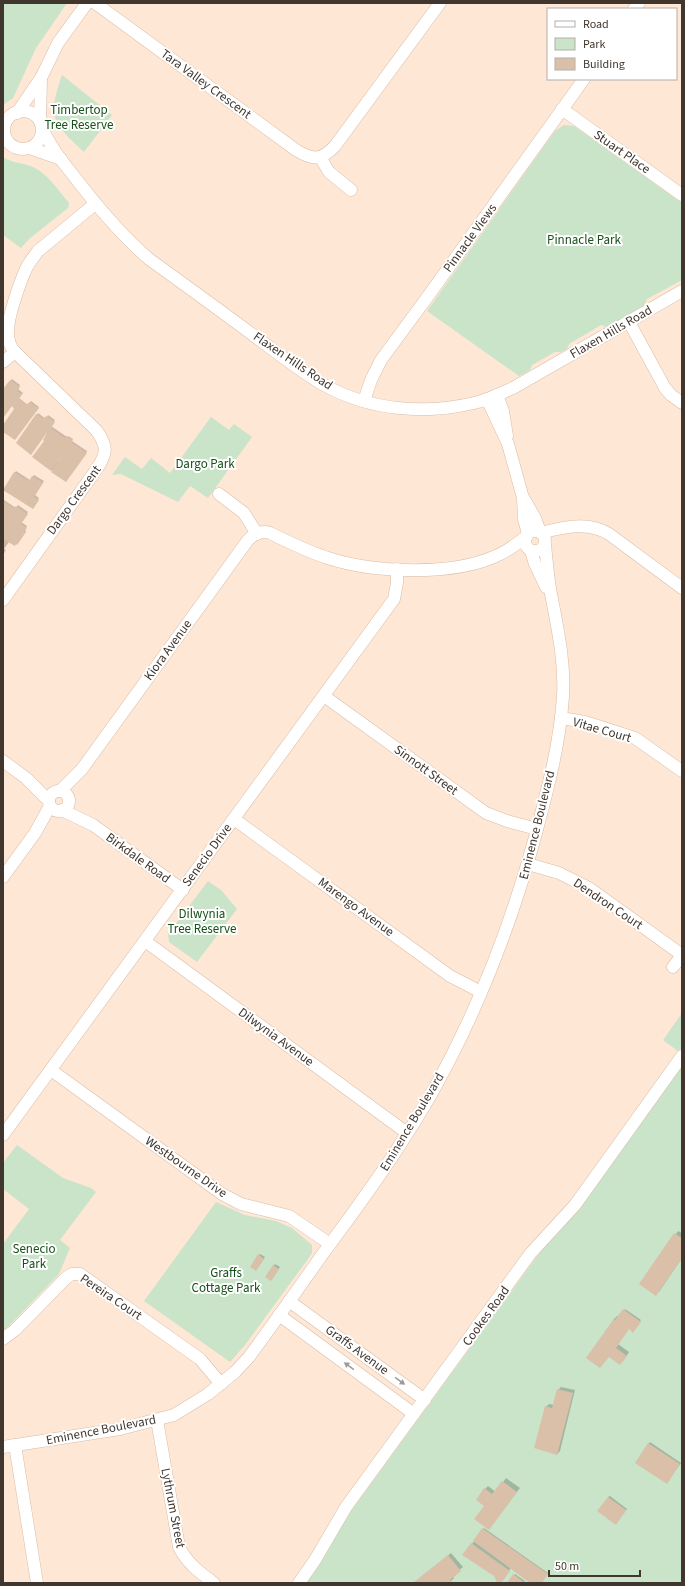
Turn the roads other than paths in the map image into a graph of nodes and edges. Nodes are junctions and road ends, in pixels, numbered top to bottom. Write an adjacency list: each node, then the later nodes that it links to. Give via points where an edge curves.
1 (87, 3): 4 (street, via 58,43)
2 (95, 3): 11 (street, Tara Valley Crescent, via 296,150 311,158)
3 (440, 3): 11 (street, via 335,146)
4 (41, 78): 7 (street); 8 (street)
5 (583, 80): 6 (street, Pinnacle Views)
6 (562, 110): 14 (street, Stuart Place); 21 (street, Pinnacle Views, via 381,360)
7 (10, 116): 8 (street, via 22,111 32,114); 9 (street, via 5,124)
8 (41, 124): 10 (street, via 41,137); 12 (street, Flaxen Hills Road, via 46,138)
9 (5, 138): 10 (street, via 19,149)
10 (30, 148): 12 (street)
11 (320, 158): 13 (street, via 329,172)
12 (61, 159): 15 (street, Flaxen Hills Road)
13 (351, 190)
14 (682, 195)
15 (95, 204): 18 (street, via 38,251 28,265 9,319 9,342); 21 (street, Flaxen Hills Road, via 131,244 149,259 309,375 345,395)
16 (682, 291): 17 (street, Flaxen Hills Road)
17 (628, 322): 20 (street, Flaxen Hills Road, via 514,388); 22 (street, via 665,388)
18 (15, 352): 19 (street); 31 (street, Dargo Crescent, via 97,431 103,439 105,455)
19 (3, 362)
20 (492, 397): 21 (street, Flaxen Hills Road, via 459,406 430,410 408,410); 25 (street, Eminence Boulevard, via 503,411 507,426 508,444 523,498 524,519)
21 (364, 401)
22 (682, 403)
23 (219, 494): 24 (street, via 244,513)
24 (257, 534): 28 (street, via 270,533 310,552 351,564); 37 (street, Kiora Avenue, via 248,540)
25 (537, 537): 26 (street, via 541,550); 27 (street); 29 (street, via 556,529 574,527 589,526 603,530); 30 (street, Eminence Boulevard)
26 (531, 551): 27 (street); 30 (street, Eminence Boulevard)
27 (497, 556): 28 (street, via 476,564 452,568)
28 (397, 569): 32 (street, Senecio Drive, via 394,599)
29 (682, 588)
30 (551, 597): 33 (street, Eminence Boulevard, via 562,652)
31 (3, 600)
32 (324, 696): 39 (street, Senecio Drive); 41 (street, Sinnott Street, via 481,810 507,821)
33 (561, 718): 35 (street, Vitae Court, via 585,722 635,738); 41 (street, Eminence Boulevard)
34 (3, 761): 36 (street, Birkdale Road)
35 (682, 771)
36 (26, 778): 37 (street, Birkdale Road); 38 (street, Birkdale Road)
37 (63, 795): 38 (street, via 67,806); 38 (street, via 51,795); 40 (street, Birkdale Road)
38 (55, 807): 40 (street, Birkdale Road); 43 (street)
39 (234, 818): 44 (street, Senecio Drive); 48 (street, Marengo Avenue, via 450,976)
40 (93, 825): 44 (street, Birkdale Road)
41 (537, 829): 42 (street, Eminence Boulevard)
42 (528, 864): 46 (street, Dendron Court, via 559,873 589,888); 48 (street, Eminence Boulevard)
43 (3, 877)
44 (182, 890): 45 (street, Senecio Drive)
45 (145, 941): 50 (street, Senecio Drive); 51 (street, Dilwynia Avenue)
46 (682, 955): 47 (street, Dendron Court)
47 (673, 967)
48 (481, 992): 51 (street, Eminence Boulevard, via 449,1059)
49 (682, 1056): 58 (street, Cookes Road, via 575,1205 532,1251)
50 (51, 1070): 52 (street, Senecio Drive); 53 (street, Westbourne Drive, via 222,1194 241,1204 290,1216)
51 (407, 1133): 53 (street, Eminence Boulevard, via 367,1195)
52 (3, 1135)
53 (330, 1244): 54 (street, Eminence Boulevard)
54 (289, 1301): 55 (street, Eminence Boulevard); 58 (street, Graffs Avenue, one-way to 58)
55 (279, 1315): 57 (street, Eminence Boulevard, via 249,1357); 59 (street, Graffs Avenue, one-way to 55)
56 (3, 1339): 57 (street, Pereira Court, via 67,1277 80,1274 200,1359)
57 (221, 1384): 60 (street, Eminence Boulevard, via 190,1407)
58 (425, 1400): 59 (street, Cookes Road)
59 (414, 1414): 64 (street, Cookes Road, via 346,1507)
60 (157, 1420): 61 (street, Eminence Boulevard, via 120,1429); 63 (street, Lythrum Street, via 179,1547 188,1562)
61 (9, 1446): 62 (street)
62 (37, 1583)
63 (214, 1583)
64 (299, 1583)

